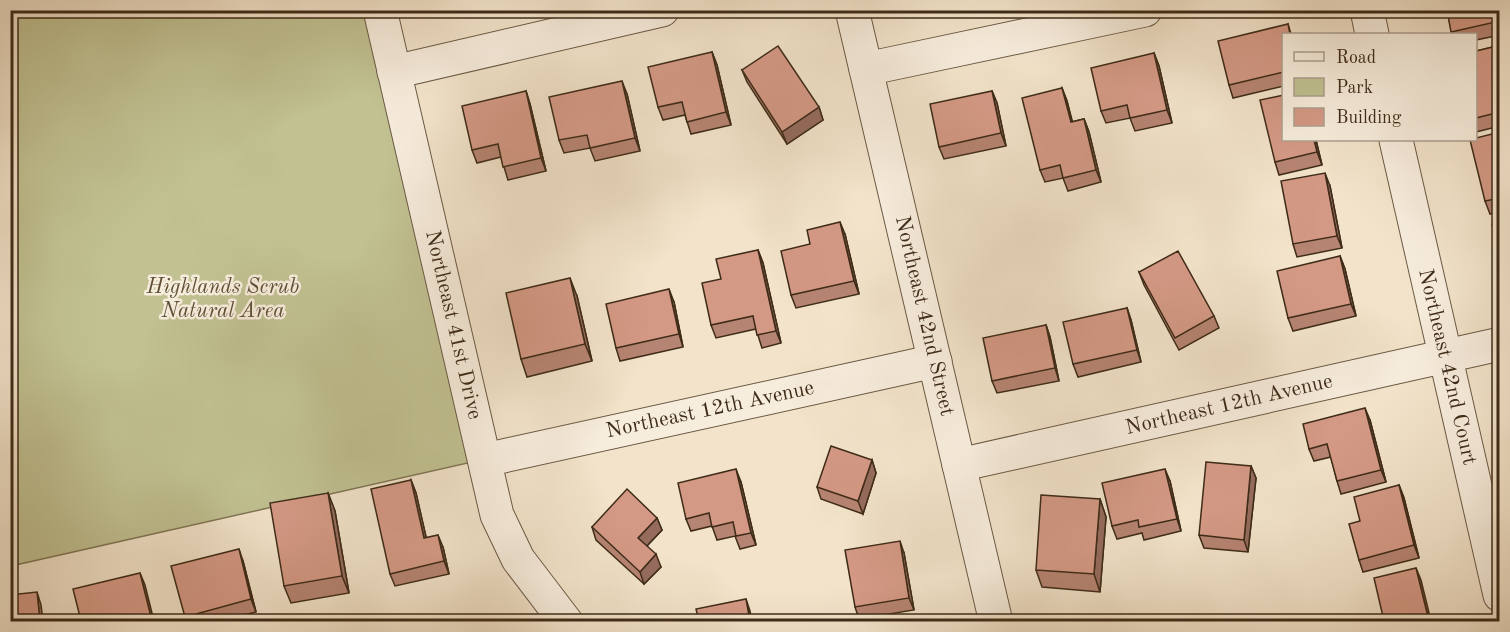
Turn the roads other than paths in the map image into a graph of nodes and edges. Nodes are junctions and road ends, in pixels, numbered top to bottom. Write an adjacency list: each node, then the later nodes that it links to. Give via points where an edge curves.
1 (380, 10): 8 (street, Northeast 41st Drive)
2 (662, 10): 8 (street)
3 (852, 10): 7 (street, Northeast 42nd Street)
4 (1145, 10): 7 (street)
5 (1367, 10): 6 (street)
6 (1372, 33)
7 (866, 69): 12 (street, Northeast 42nd Street)
8 (394, 72): 13 (street, Northeast 41st Drive)
9 (1396, 141): 11 (street, Northeast 42nd Court)
10 (1500, 344): 11 (street, Northeast 12th Avenue)
11 (1445, 357): 14 (street, Northeast 12th Avenue); 15 (street, Northeast 42nd Court)
12 (935, 360): 13 (street, Northeast 12th Avenue); 14 (street, Northeast 42nd Street)
13 (485, 460): 16 (street, Northeast 41st Drive, via 497,515 518,559)
14 (959, 465): 17 (street, Northeast 42nd Street)
15 (1500, 594)
16 (561, 621)
17 (996, 621)

